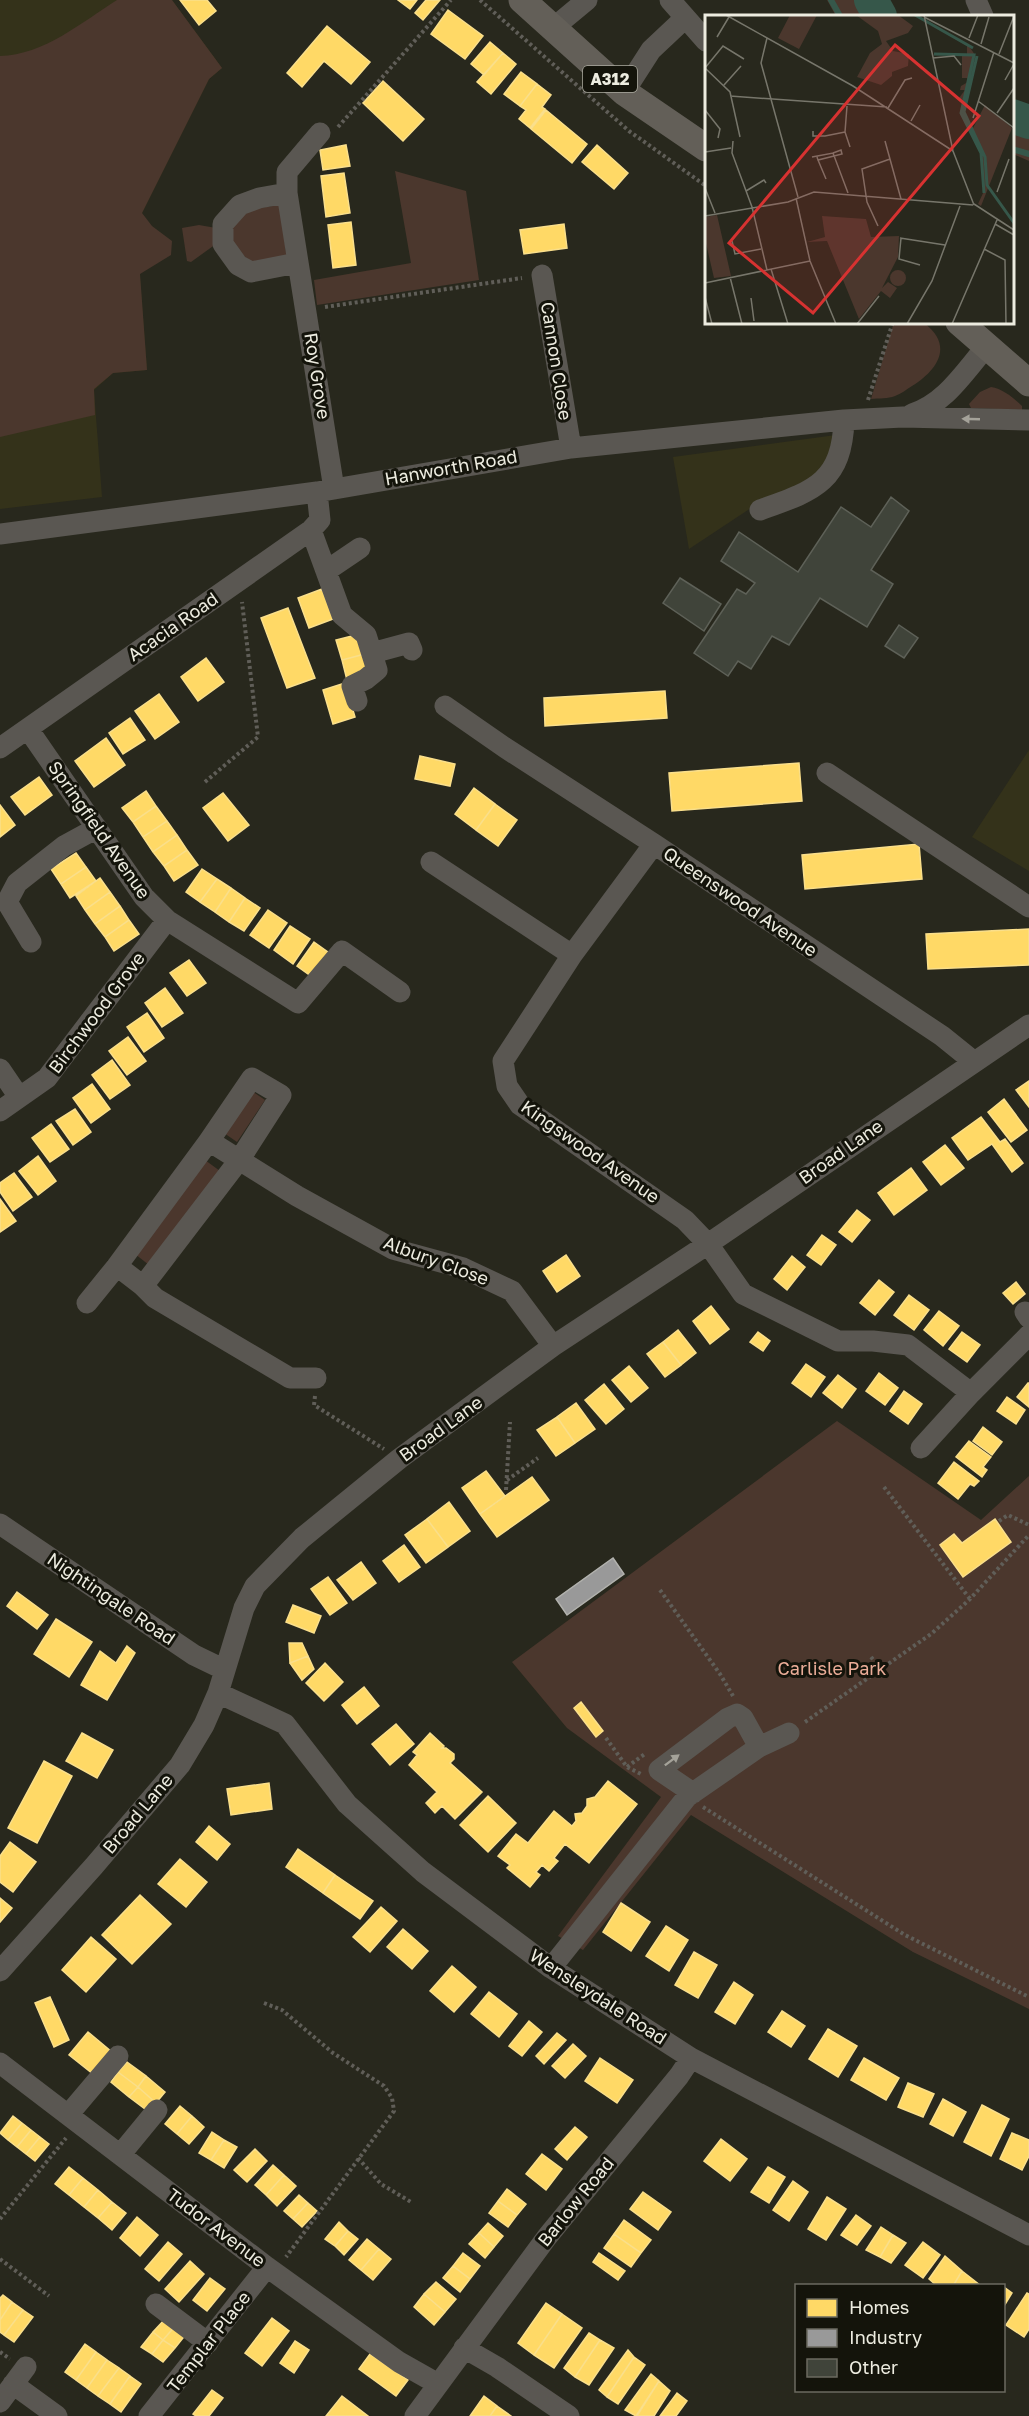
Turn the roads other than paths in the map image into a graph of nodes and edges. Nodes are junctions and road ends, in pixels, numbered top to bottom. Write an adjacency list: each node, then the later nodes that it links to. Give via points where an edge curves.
1 (522, 0): 7 (main road, A312)
2 (587, 0): 7 (street)
3 (670, 0): 6 (street)
4 (976, 0): 5 (street)
5 (983, 15)
6 (685, 18): 8 (street); 9 (street, via 651,50)
7 (552, 29): 9 (main road, A312)
8 (705, 40)
9 (624, 92): 11 (main road, A312)
10 (320, 133): 12 (street, Roy Grove, via 287,172)
11 (705, 147)
12 (287, 193): 13 (street, Roy Grove); 13 (street, via 240,205 223,224 223,244 238,265 251,272)
13 (297, 263): 22 (street, Roy Grove, via 307,310)
14 (542, 275): 21 (street, Cannon Close)
15 (961, 324): 16 (main road)
16 (987, 346): 17 (main road); 18 (street, Hanworth Road, via 941,400)
17 (1029, 383)
18 (903, 417): 19 (street, Hanworth Road); 20 (street, Hanworth Road, one-way to 18)
19 (844, 420): 21 (street, Hanworth Road); 23 (street, via 836,463 823,481)
20 (1029, 420)
21 (571, 448): 22 (street, Hanworth Road)
22 (325, 490): 24 (street, via 320,520); 25 (street, Hanworth Road)
23 (760, 510)
24 (311, 530): 27 (street); 32 (street, Acacia Road)
25 (0, 534)
26 (360, 548): 27 (street)
27 (326, 571): 29 (street, via 342,615 366,635)
28 (412, 650): 29 (street, via 409,643)
29 (375, 662): 30 (street, via 366,680 352,686)
30 (357, 701)
31 (445, 706): 36 (street, Queenswood Avenue)
32 (28, 729): 33 (street, Acacia Road); 35 (street, Springfield Avenue)
33 (0, 748)
34 (827, 773): 38 (street)
35 (97, 828): 39 (street, Springfield Avenue, via 144,897); 40 (street, via 64,846 16,883 7,902)
36 (654, 844): 41 (street, Kingswood Avenue); 44 (street, Queenswood Avenue, via 942,1036)
37 (431, 862): 41 (street)
38 (1029, 907)
39 (166, 920): 42 (street, Springfield Avenue, via 298,1004 342,951); 46 (street, Birchwood Grove, via 47,1078)
40 (31, 942)
41 (572, 955): 50 (street, Kingswood Avenue, via 502,1061 507,1086 520,1105 685,1220)
42 (400, 992)
43 (1029, 1025): 44 (street, Broad Lane)
44 (973, 1061): 50 (street, Broad Lane)
45 (0, 1069): 46 (street)
46 (19, 1097): 47 (street, Birchwood Grove)
47 (0, 1112)
48 (209, 1141): 49 (street, Albury Close); 49 (street, via 252,1078 281,1095); 51 (street)
49 (240, 1159): 52 (street); 55 (street, Albury Close, via 393,1249 463,1268 512,1291)
50 (708, 1244): 55 (street, Broad Lane); 57 (street, Kingswood Avenue, via 743,1294 838,1341 908,1345)
51 (117, 1266): 52 (street); 53 (street)
52 (143, 1286): 56 (street, via 155,1298 290,1378)
53 (87, 1303)
54 (1022, 1343): 57 (street)
55 (553, 1346): 60 (street, Broad Lane, via 399,1459 302,1538 255,1587 244,1608)
56 (316, 1378)
57 (971, 1393): 58 (street)
58 (921, 1448)
59 (0, 1524): 60 (street, Nightingale Road, via 194,1655)
60 (225, 1670): 61 (street, Broad Lane)
61 (218, 1693): 65 (street, Wensleydale Road, via 285,1724 347,1803 423,1872); 66 (street, Broad Lane, via 180,1765)
62 (789, 1733): 63 (street)
63 (759, 1747): 64 (street); 64 (street, one-way to 63, via 658,1770 728,1718 737,1714 742,1718)
64 (690, 1795): 65 (street)
65 (551, 1968): 68 (street, Wensleydale Road)
66 (0, 1971)
67 (118, 2056): 71 (street)
68 (691, 2058): 73 (street, Wensleydale Road); 77 (street, Barlow Road, via 547,2237)
69 (0, 2063): 71 (street, Tudor Avenue)
70 (157, 2110): 72 (street)
71 (73, 2119): 72 (street, Tudor Avenue)
72 (120, 2155): 74 (street, Tudor Avenue)
73 (1029, 2235)
74 (271, 2270): 76 (street, Templar Place); 80 (street, Tudor Avenue, via 399,2362)
75 (156, 2304): 76 (street)
76 (208, 2343): 83 (street, Templar Place)
77 (464, 2348): 80 (street, Barlow Road); 85 (street)
78 (26, 2367): 79 (street)
79 (13, 2384): 81 (street); 82 (street)
80 (438, 2384): 84 (street, Barlow Road)
81 (0, 2402)
82 (57, 2416)
83 (149, 2416)
84 (415, 2416)
85 (569, 2416)

